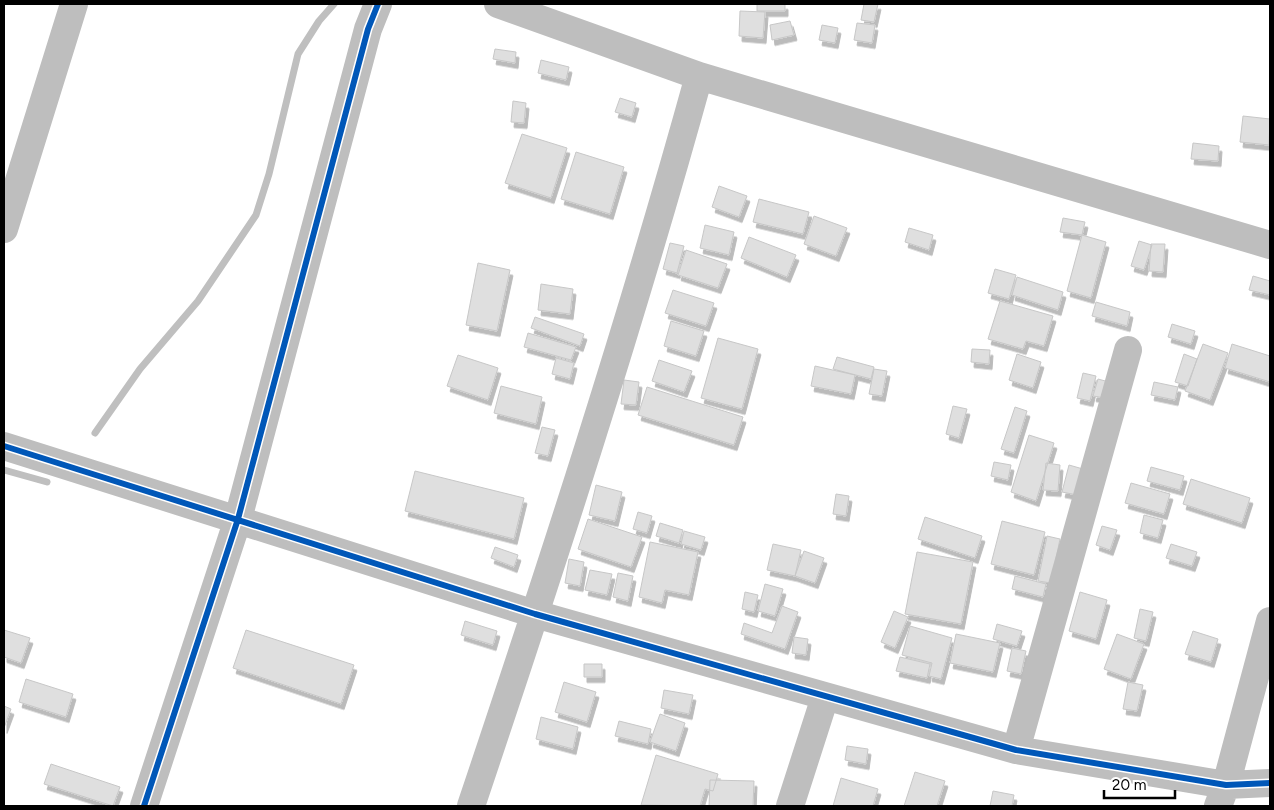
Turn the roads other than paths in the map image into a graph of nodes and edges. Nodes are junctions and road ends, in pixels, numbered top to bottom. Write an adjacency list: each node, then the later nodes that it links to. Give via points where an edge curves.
1 (74, 4): 5 (street)
2 (378, 4): 9 (street, via 368,29)
3 (498, 4): 4 (street)
4 (699, 76): 6 (street); 10 (street, via 666,196)
5 (4, 229)
6 (1270, 245)
7 (1128, 350): 13 (street)
8 (4, 446): 9 (street)
9 (238, 519): 10 (street); 16 (street)
10 (535, 614): 12 (street); 17 (street)
11 (1270, 621): 15 (street)
12 (825, 697): 13 (street); 18 (street)
13 (1016, 750): 15 (street)
14 (1270, 784): 15 (street)
15 (1222, 796)
16 (144, 806)
17 (471, 806)
18 (790, 806)

